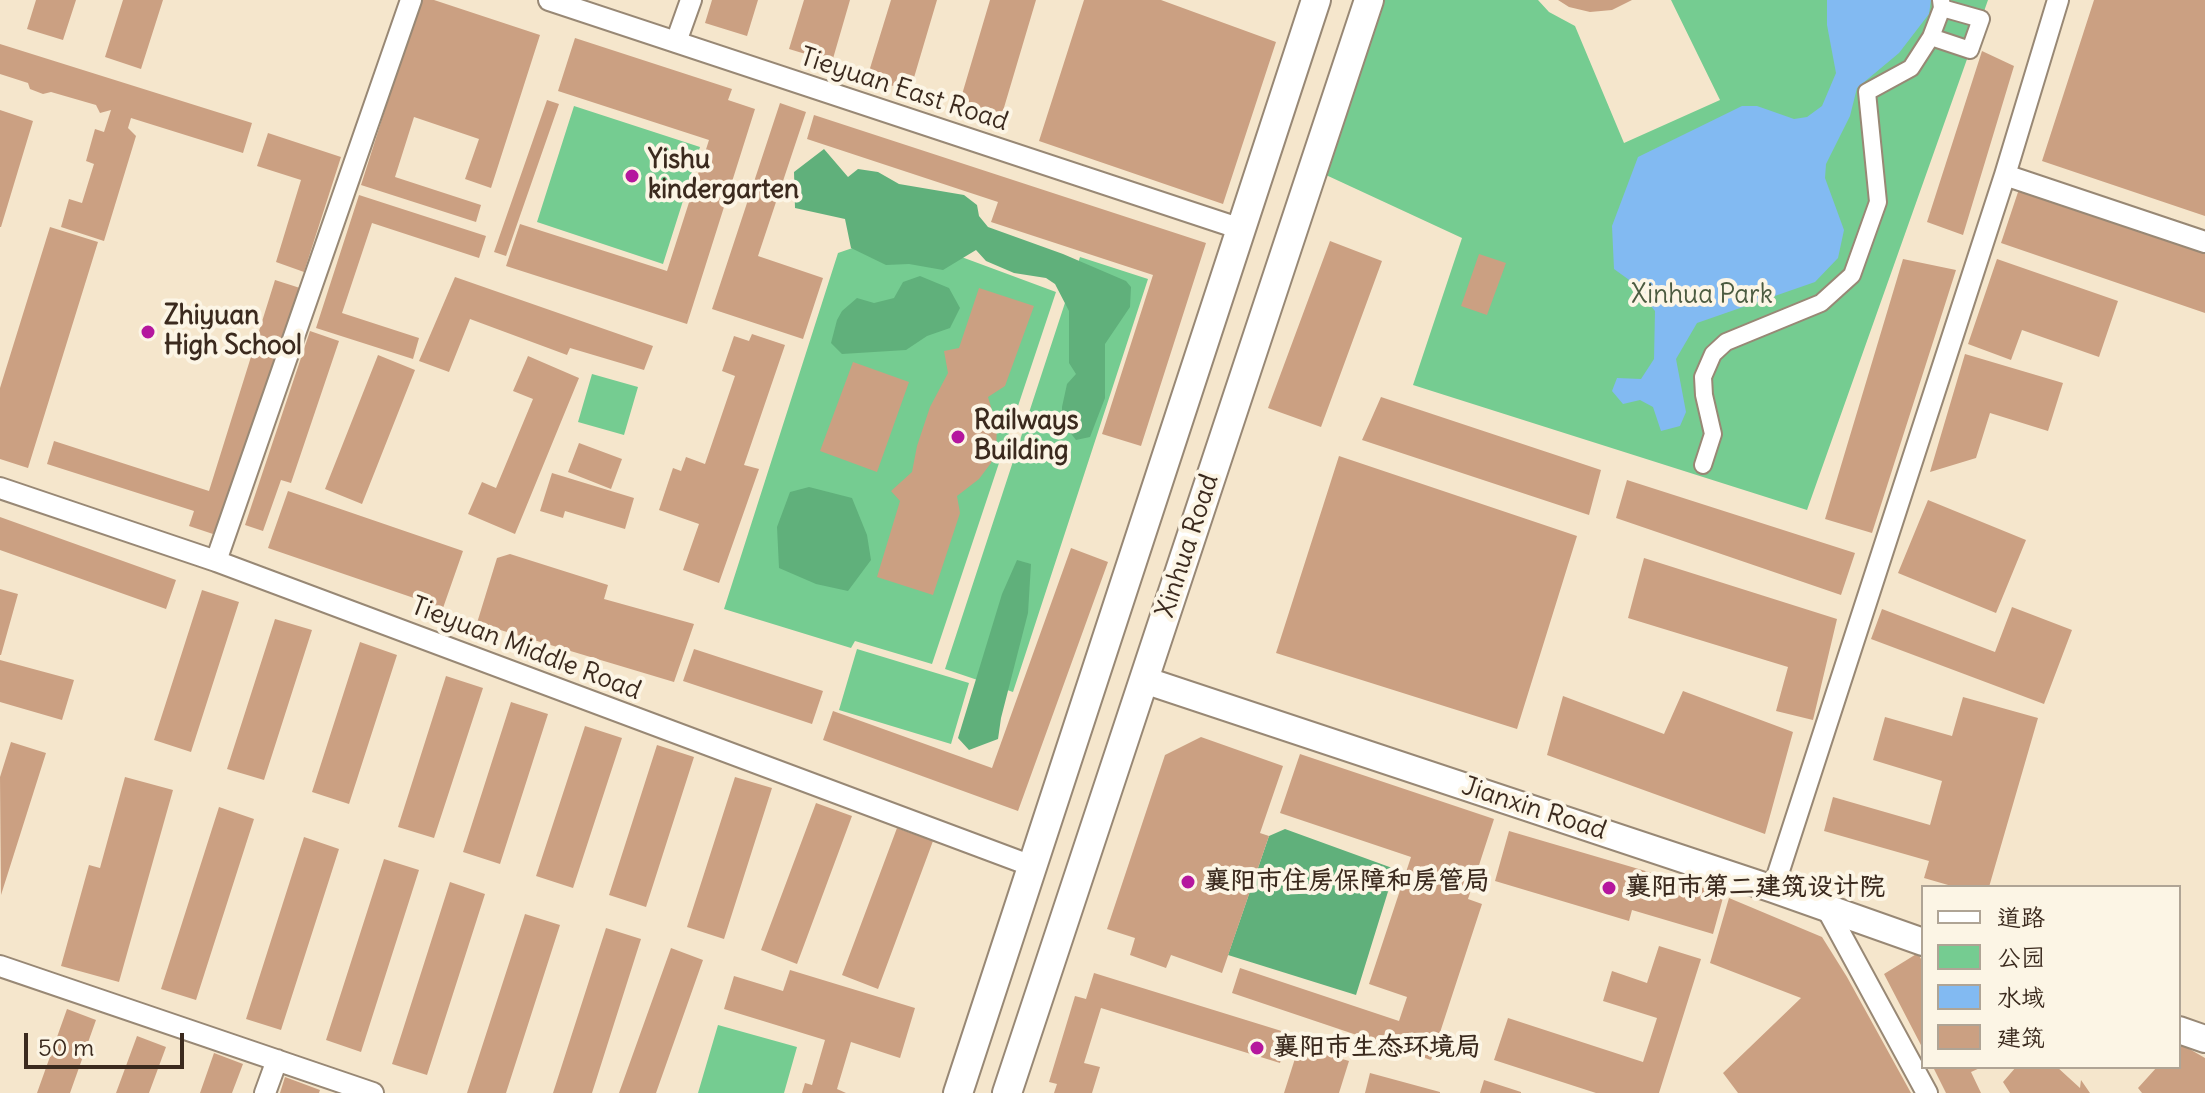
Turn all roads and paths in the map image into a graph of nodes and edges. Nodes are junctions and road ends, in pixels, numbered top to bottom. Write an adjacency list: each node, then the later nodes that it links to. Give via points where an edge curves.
1 (411, 0): 15 (street)
2 (549, 0): 9 (street, Tieyuan East Road)
3 (691, 0): 9 (street)
4 (1316, 0): 11 (main road, Xinhua Road)
5 (1369, 0): 16 (main road, Xinhua Road)
6 (2058, 0): 10 (street)
7 (1942, 4): 8 (street); 8 (street, via 1981,19 1970,50)
8 (1931, 37): 13 (street, via 1911,68 1867,92 1878,202 1852,275 1821,303 1726,342 1713,354 1703,377 1713,434)
9 (676, 42): 11 (street, Tieyuan East Road)
10 (2005, 175): 12 (street); 18 (street)
11 (1241, 229): 17 (main road, Xinhua Road)
12 (2205, 242)
13 (1703, 465)
14 (0, 488): 15 (street, Tieyuan Middle Road)
15 (216, 561): 17 (street, Tieyuan Middle Road)
16 (1144, 680): 18 (street, Jianxin Road); 28 (main road, Xinhua Road)
17 (1032, 866): 27 (main road, Xinhua Road)
18 (1773, 889): 19 (street, Jianxin Road)
19 (1827, 909): 20 (street, Jianxin Road); 29 (street)
20 (1921, 941)
21 (0, 966): 24 (street)
22 (2181, 1031): 23 (street)
23 (2205, 1039)
24 (277, 1060): 25 (street); 26 (street)
25 (265, 1093)
26 (373, 1093)
27 (958, 1093)
28 (1007, 1093)
29 (1927, 1093)

